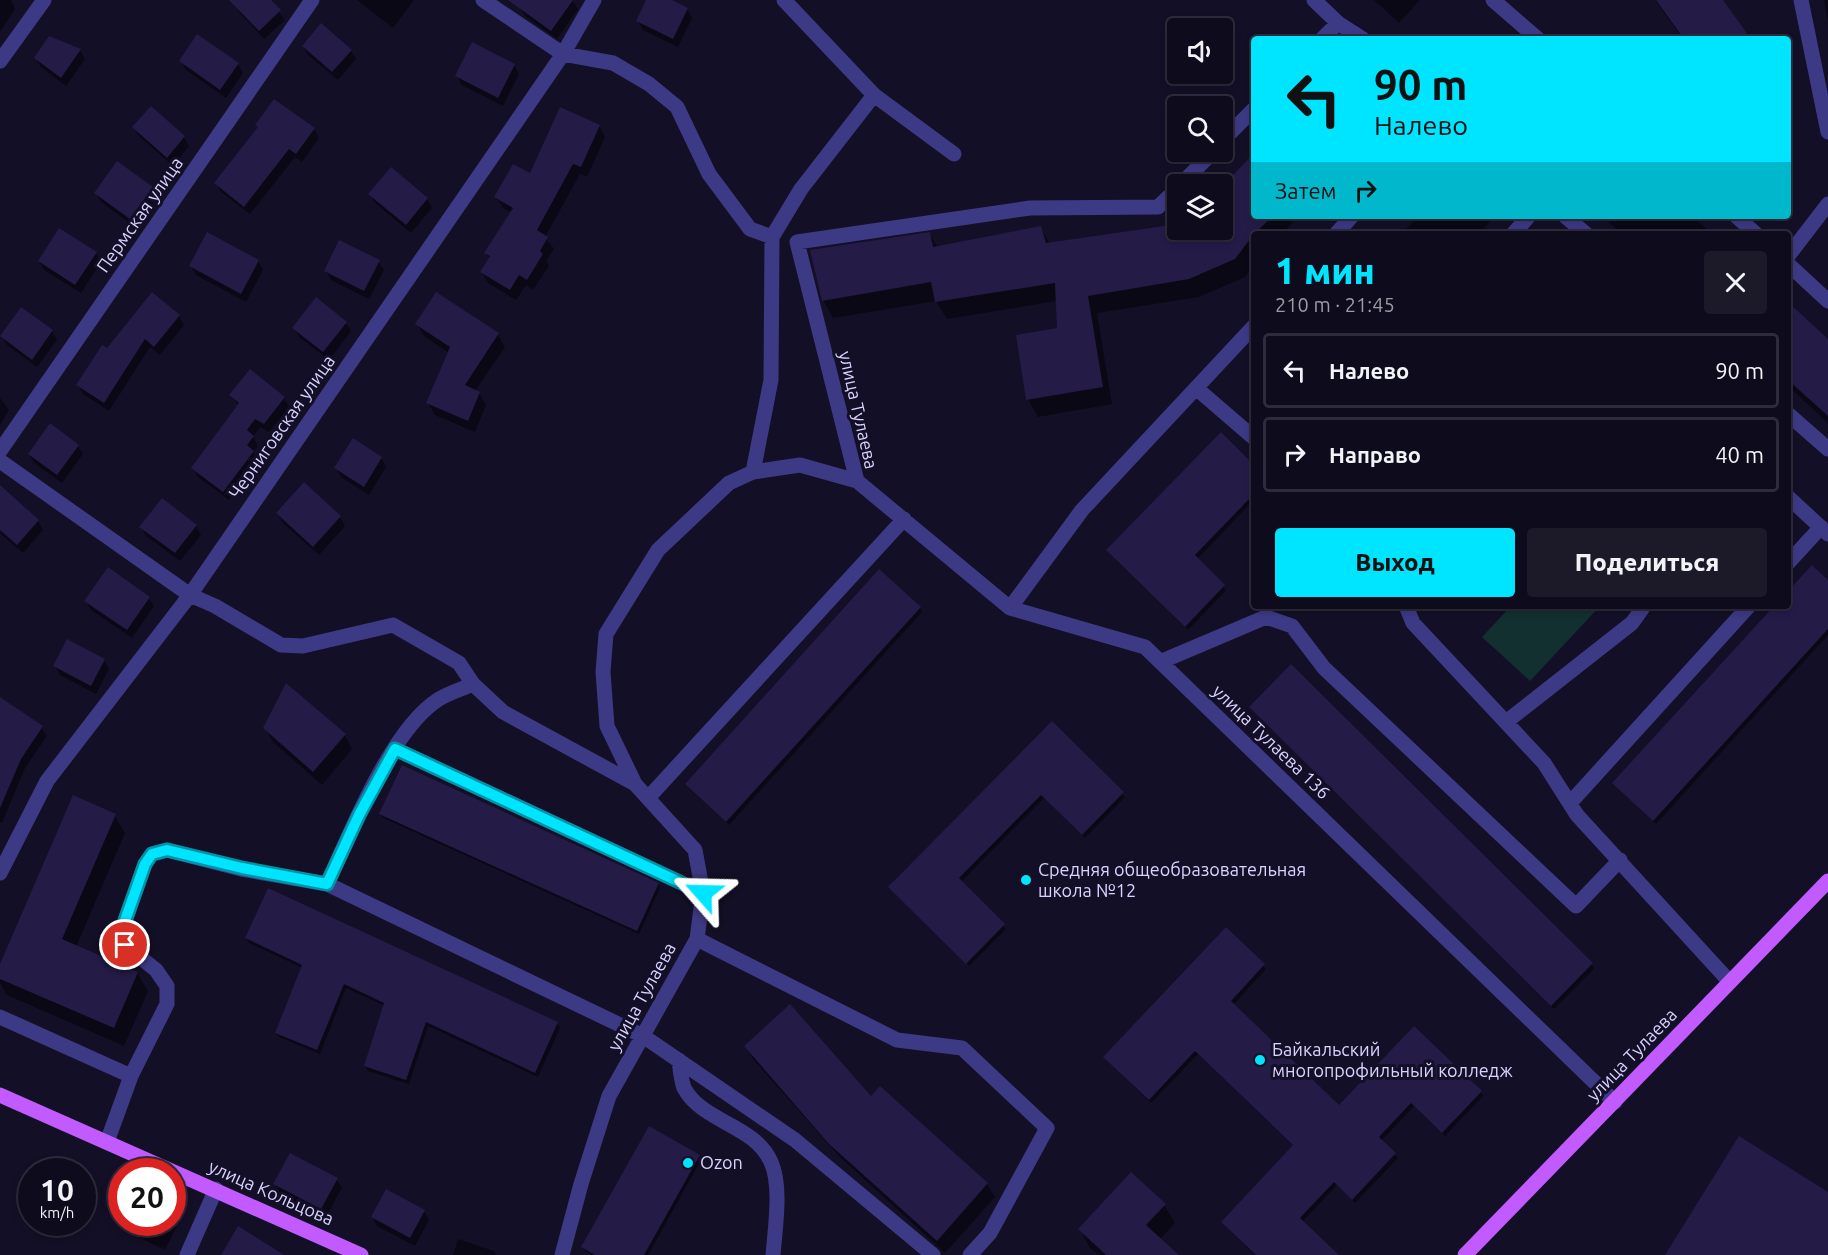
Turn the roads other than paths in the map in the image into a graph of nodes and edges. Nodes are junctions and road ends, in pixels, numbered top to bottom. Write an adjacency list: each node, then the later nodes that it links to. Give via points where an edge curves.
1 (44, 0): 16 (street)
2 (312, 0): 43 (street, Пермская улица)
3 (483, 0): 15 (street)
4 (594, 0): 15 (street, Черниговская улица)
5 (784, 0): 17 (street)
6 (1314, 0): 9 (street)
7 (1493, 0): 10 (street)
8 (1801, 0): 20 (street)
9 (1338, 23): 11 (street); 12 (street)
10 (1523, 27): 13 (street); 14 (street)
11 (1325, 36)
12 (1358, 36)
13 (1515, 36)
14 (1534, 36)
15 (563, 54): 34 (street, via 614,63 649,84 676,108 709,174 750,229); 51 (street, Черниговская улица)
16 (0, 61)
17 (874, 95): 21 (street); 34 (street, via 801,189)
18 (1251, 112): 19 (street)
19 (1233, 130)
20 (1828, 132)
21 (954, 154)
22 (1203, 162): 23 (street)
23 (1191, 174)
24 (1167, 198): 46 (street, улица Тулаева, via 1158,207 1030,208 797,242)
25 (1828, 204): 35 (street)
26 (1349, 219): 30 (street)
27 (1526, 219): 31 (street)
28 (1568, 219): 32 (street)
29 (1739, 219): 33 (street)
30 (1339, 231)
31 (1516, 231)
32 (1582, 231)
33 (1753, 231)
34 (772, 237): 45 (street, via 771,380)
35 (1791, 252)
36 (1791, 267): 37 (street)
37 (1828, 301)
38 (1251, 329): 39 (street)
39 (1196, 388): 41 (street); 52 (street, via 1082,510)
40 (1791, 417): 42 (street)
41 (1251, 435)
42 (1828, 449)
43 (0, 451)
44 (0, 461): 51 (street)
45 (753, 472): 46 (street, улица Тулаева, via 800,465); 61 (street, улица Тулаева, via 729,483 658,550 606,634 603,672 607,726)
46 (857, 481): 48 (street, улица Тулаева 136)
47 (1791, 500): 49 (street)
48 (904, 519): 52 (street, улица Тулаева 136); 62 (street)
49 (1824, 531): 50 (street)
50 (1791, 560)
51 (190, 595): 58 (street, via 280,645 303,646 393,626 459,663); 65 (street, Черниговская улица, via 47,782)
52 (1010, 608): 57 (street, улица Тулаева 136, via 1145,647)
53 (1407, 609): 59 (street, via 1413,622)
54 (1642, 609): 59 (street, via 1632,623)
55 (1746, 609): 63 (street)
56 (1267, 611): 57 (street); 64 (street, via 1292,626 1324,668 1576,906)
57 (1160, 662): 76 (street, улица Тулаева 136)
58 (473, 684): 60 (street, via 438,699 403,734); 61 (street, via 503,712)
59 (1506, 722): 63 (street, via 1544,764)
60 (395, 749): 67 (street); 68 (street)
61 (635, 784): 62 (street, улица Тулаева)
62 (648, 798): 68 (street, улица Тулаева, via 694,850)
63 (1570, 803): 64 (street)
64 (1620, 860): 70 (street)
65 (0, 873)
66 (1828, 881): 70 (main road, улица Тулаева)
67 (327, 884): 72 (street); 74 (street, via 167,850 152,854 121,932 125,945 156,970 167,986 167,1004)
68 (703, 893): 69 (street, улица Тулаева)
69 (698, 939): 72 (street, улица Тулаева); 84 (street, via 897,1040 962,1048 1047,1128 990,1233)
70 (1729, 981): 76 (main road, улица Тулаева)
71 (0, 1017): 74 (street)
72 (643, 1036): 73 (street); 81 (street, улица Тулаева, via 609,1096)
73 (679, 1060): 82 (street, via 684,1087 698,1105 753,1138 772,1163 777,1202); 83 (street, via 795,1140)
74 (131, 1076): 77 (street)
75 (0, 1095): 77 (main road, улица Кольцова)
76 (1615, 1102): 85 (main road, улица Тулаева)
77 (107, 1142): 78 (main road, улица Кольцова)
78 (216, 1189): 79 (street); 80 (main road, улица Кольцова)
79 (187, 1255)
80 (361, 1255)
81 (562, 1255)
82 (773, 1255)
83 (933, 1255)
84 (970, 1255)
85 (1465, 1255)

